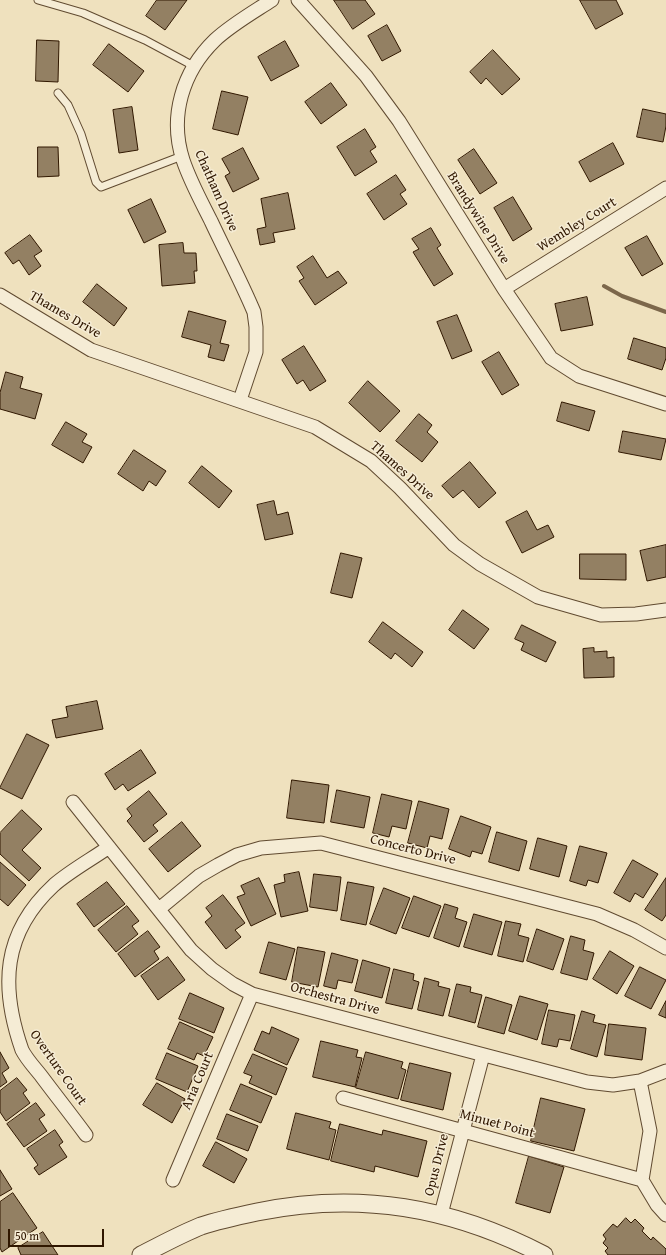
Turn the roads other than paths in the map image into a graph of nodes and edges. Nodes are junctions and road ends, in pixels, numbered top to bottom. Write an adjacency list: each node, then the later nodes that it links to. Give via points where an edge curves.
1 (38, 0): 4 (lane, via 83,13 145,40)
2 (272, 0): 4 (street, Chatham Drive, via 214,41)
3 (298, 0): 8 (street, Brandywine Drive, via 366,76 399,121)
4 (193, 68): 6 (street, Chatham Drive, via 184,85 179,103 178,124)
5 (58, 93): 6 (lane, via 68,105 81,134 96,182 101,187)
6 (182, 156): 10 (street, Chatham Drive, via 254,312 256,352)
7 (666, 188): 8 (street, Wembley Court)
8 (504, 289): 11 (street, Brandywine Drive, via 551,358 579,376)
9 (0, 295): 10 (street, Thames Drive, via 91,350)
10 (240, 400): 12 (street, Thames Drive, via 315,427 371,461 454,544 480,564 538,597 601,615)
11 (666, 404)
12 (666, 610)
13 (74, 802): 14 (street, Orchestra Drive)
14 (109, 847): 15 (street, Orchestra Drive); 23 (street, Overture Court, via 55,884 33,907 16,931 4,962 3,994 13,1032 23,1052)
15 (159, 909): 16 (street, Concerto Drive, via 199,876 237,855 261,848 321,843 597,914 634,930); 17 (street, Orchestra Drive, via 191,950 233,984)
16 (666, 948)
17 (252, 994): 18 (street, Orchestra Drive); 24 (street, Aria Court)
18 (483, 1055): 20 (street, Orchestra Drive, via 587,1082 613,1085); 22 (street, Opus Drive)
19 (666, 1071): 20 (street, Orchestra Drive)
20 (640, 1081): 25 (street, via 650,1130)
21 (343, 1098): 22 (street, Minuet Point)
22 (462, 1131): 25 (street, Minuet Point); 26 (street, Opus Drive)
23 (86, 1135)
24 (173, 1180)
25 (642, 1180): 27 (street)
26 (441, 1214): 28 (street, via 372,1204 320,1204 279,1208 202,1226); 29 (street, via 494,1232)
27 (666, 1215)
28 (141, 1255)
29 (544, 1255)

